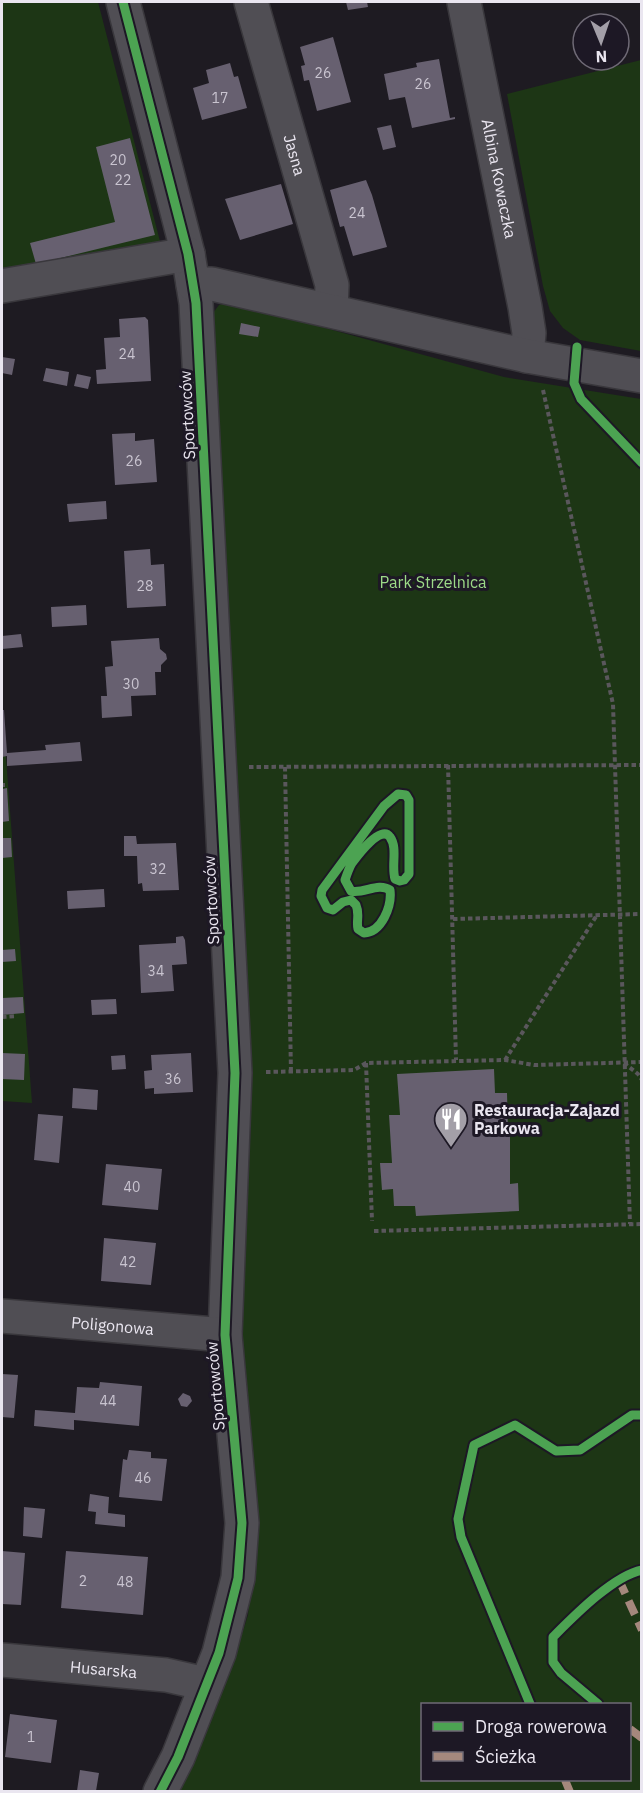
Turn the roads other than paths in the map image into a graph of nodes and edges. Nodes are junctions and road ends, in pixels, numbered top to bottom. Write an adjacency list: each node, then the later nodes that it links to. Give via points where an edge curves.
1 (123, 2): 4 (street, Sportowców)
2 (251, 2): 6 (street, Jasna, via 332,285)
3 (464, 2): 7 (street, Albina Kowaczka, via 529,333)
4 (190, 269): 5 (street); 6 (street, via 212,284); 10 (street, Sportowców, via 198,339 235,1072)
5 (2, 286)
6 (331, 310): 7 (street)
7 (549, 360): 8 (street)
8 (642, 376)
9 (2, 1316): 10 (street, Poligonowa)
10 (225, 1335): 12 (street, Sportowców, via 242,1523 238,1578 219,1653)
11 (2, 1660): 12 (street, Husarska, via 166,1675)
12 (206, 1684): 13 (street, Sportowców, via 178,1757)
13 (160, 1791)

